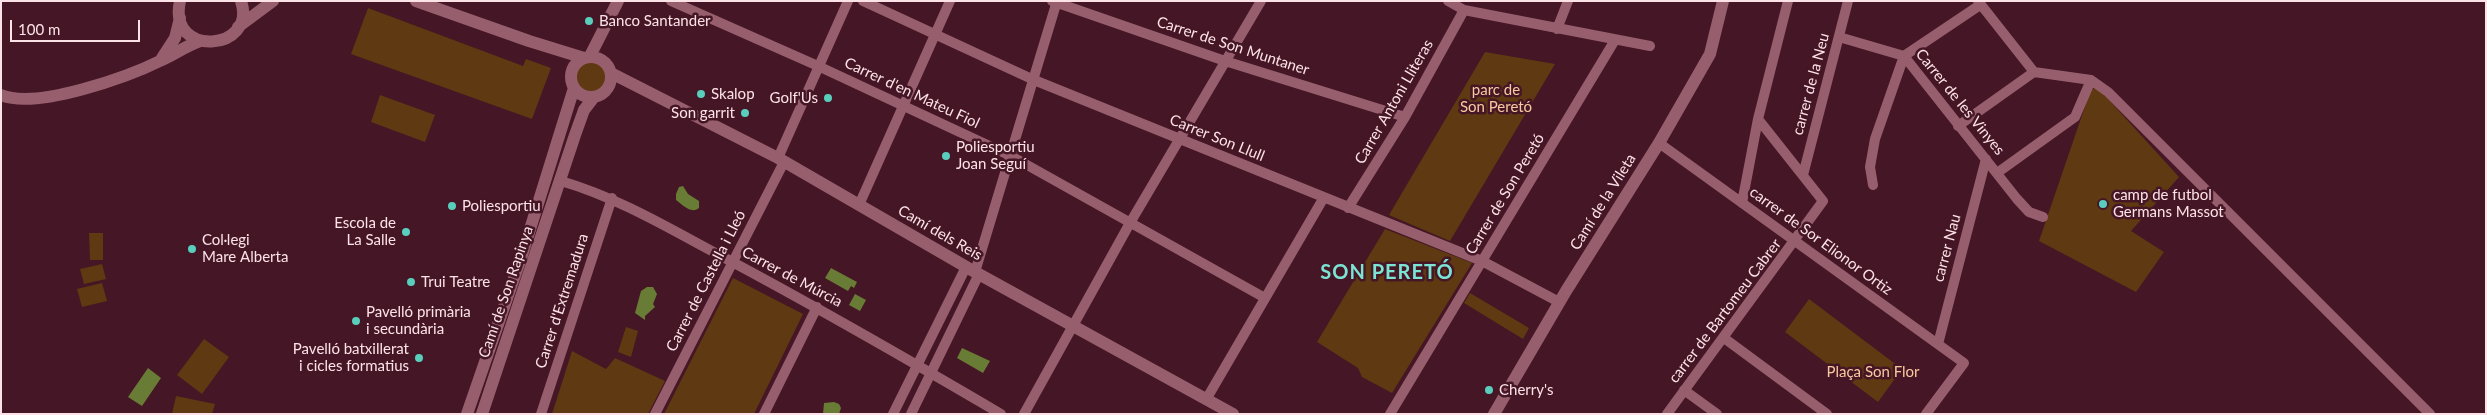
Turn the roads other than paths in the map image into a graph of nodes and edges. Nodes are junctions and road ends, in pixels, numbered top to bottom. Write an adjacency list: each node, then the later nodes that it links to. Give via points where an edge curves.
1 (180, 1): 19 (street)
2 (241, 1): 20 (street, via 242,17)
3 (273, 1): 20 (street)
4 (416, 1): 28 (street)
5 (618, 1): 24 (street)
6 (672, 1): 34 (street, Carrer d'en Mateu Fiol)
7 (848, 1): 34 (street, Carrer de Castella i Lleó)
8 (863, 1): 22 (street, Carrer Son Llull)
9 (950, 1): 22 (street)
10 (1261, 1): 33 (street)
11 (1448, 1): 18 (street)
12 (1568, 1): 21 (street)
13 (1724, 1): 50 (street, Camí de la Vileta, via 1710,54)
14 (1788, 1): 47 (street)
15 (1848, 1): 23 (street, carrer de la Neu)
16 (1055, 2): 33 (street, Carrer de Son Muntaner); 38 (street)
17 (1979, 3): 29 (street); 36 (street)
18 (1464, 10): 21 (street); 46 (street, Carrer Antoni Lliteras)
19 (180, 18): 26 (street, via 190,36); 31 (street, via 175,38)
20 (238, 27): 26 (street, via 222,41)
21 (1557, 29): 25 (street)
22 (936, 35): 38 (street, Carrer Son Llull); 45 (street)
23 (1839, 37): 29 (street, Carrer de les Vinyes); 55 (street, carrer de la Neu)
24 (600, 39): 30 (street); 32 (street)
25 (1615, 40): 27 (street); 66 (street, Carrer de Son Peretó)
26 (200, 41): 31 (street)
27 (1650, 46)
28 (565, 53): 30 (street); 35 (street)
29 (1904, 56): 48 (street, Carrer de les Vinyes); 57 (street, via 1875,139 1870,167)
30 (587, 57): 32 (street); 35 (street, via 574,65)
31 (161, 60): 43 (street, via 115,79 43,99)
32 (604, 61): 37 (street)
33 (1225, 61): 46 (street, Carrer de Son Muntaner); 49 (street)
34 (818, 66): 45 (street, Carrer d'en Mateu Fiol); 53 (street, Carrer de Castella i Lleó)
35 (572, 72): 41 (street)
36 (2034, 72): 39 (street); 48 (street)
37 (611, 73): 40 (street, Camí dels Reis); 42 (street)
38 (1034, 80): 49 (street, Carrer Son Llull); 51 (street)
39 (2091, 80): 54 (street, via 2075,117); 95 (street, via 2108,92)
40 (628, 83): 42 (street); 53 (street, Camí dels Reis)
41 (574, 88): 44 (street, via 583,95); 79 (street, Camí de Son Rapinya)
42 (609, 88): 44 (street)
43 (1, 95)
44 (594, 97): 56 (street, Camí de Son Rapinya, via 584,110)
45 (903, 106): 51 (street, Carrer d'en Mateu Fiol); 61 (street)
46 (1405, 117): 62 (street, Carrer Antoni Lliteras)
47 (1758, 119): 55 (street); 60 (street)
48 (1958, 126): 52 (street, Carrer de les Vinyes)
49 (1179, 139): 59 (street, Carrer Son Llull); 64 (street)
50 (1659, 143): 60 (street, carrer de Sor Elionor Ortiz); 70 (street, Camí de la Vileta)
51 (1011, 156): 64 (street, Carrer d'en Mateu Fiol); 68 (street)
52 (1986, 159): 54 (street, Carrer de les Vinyes); 74 (street, carrer Nau)
53 (781, 160): 61 (street, Camí dels Reis); 67 (street, Carrer de Castella i Lleó)
54 (1997, 173): 63 (street, Carrer de les Vinyes, via 2029,212)
55 (1803, 175): 65 (street, carrer de Bartomeu Cabrer, via 1823,201)
56 (561, 181): 58 (street, Carrer de Múrcia); 80 (street, Camí de Son Rapinya)
57 (1873, 184)
58 (612, 198): 67 (street, Carrer de Múrcia); 81 (street, Carrer d'Extremadura)
59 (1323, 199): 62 (street, Carrer Son Llull); 69 (street)
60 (1742, 203): 65 (street, carrer de Sor Elionor Ortiz)
61 (859, 205): 68 (street, Camí dels Reis)
62 (1348, 208): 66 (street, Carrer Son Llull)
63 (2043, 217)
64 (1130, 223): 69 (street, Carrer d'en Mateu Fiol); 72 (street)
65 (1795, 242): 73 (street, carrer de Bartomeu Cabrer); 74 (street, carrer de Sor Elionor Ortiz)
66 (1482, 261): 70 (street, Carrer Son Llull); 89 (street, Carrer de Son Peretó)
67 (732, 262): 71 (street, Carrer de Múrcia); 82 (street, Carrer de Castella i Lleó)
68 (973, 271): 72 (street, Camí dels Reis); 75 (street); 76 (street)
69 (1265, 298): 78 (street)
70 (1559, 302): 90 (street, Camí de la Vileta)
71 (817, 307): 75 (street, Carrer de Múrcia); 83 (street)
72 (1073, 325): 78 (street, Camí dels Reis); 87 (street)
73 (1724, 338): 77 (street, carrer de Bartomeu Cabrer); 93 (street)
74 (1938, 344): 94 (street, carrer de Sor Elionor Ortiz, via 1964,364)
75 (917, 365): 76 (street, Carrer de Múrcia); 84 (street)
76 (932, 373): 85 (street); 86 (street, Carrer de Múrcia)
77 (1684, 390): 91 (street, carrer de Bartomeu Cabrer); 92 (street)
78 (1207, 398): 88 (street, Camí dels Reis)
79 (467, 414)
80 (482, 414)
81 (541, 414)
82 (655, 414)
83 (764, 414)
84 (893, 414)
85 (911, 414)
86 (1001, 414)
87 (1024, 414)
88 (1233, 414)
89 (1390, 414)
90 (1494, 414)
91 (1667, 414)
92 (1717, 414)
93 (1827, 414)
94 (1926, 414)
95 (2430, 414)

